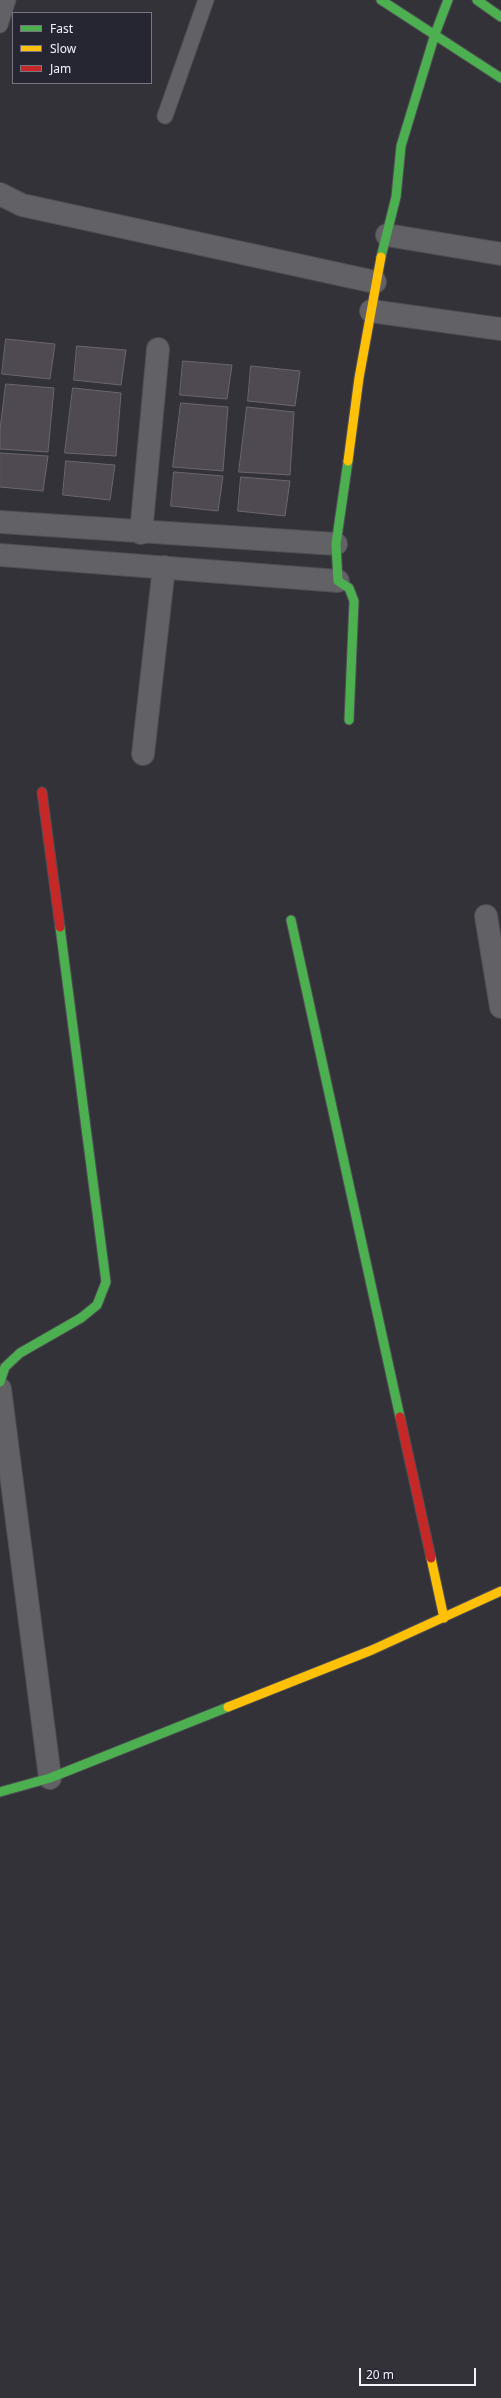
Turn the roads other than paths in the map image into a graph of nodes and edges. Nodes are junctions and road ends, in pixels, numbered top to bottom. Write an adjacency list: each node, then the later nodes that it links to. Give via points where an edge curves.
1 (8, 0): 7 (lane)
2 (206, 0): 10 (lane)
3 (381, 0): 8 (street)
4 (448, 0): 8 (street)
5 (477, 0): 6 (street)
6 (501, 17)
7 (0, 25)
8 (435, 34): 9 (street); 14 (street, via 401,146 396,196)
9 (501, 78)
10 (165, 116)
11 (0, 194): 13 (street)
12 (0, 205): 13 (street)
13 (22, 205): 16 (street)
14 (387, 235): 15 (street); 16 (street)
15 (501, 254)
16 (376, 282): 17 (street)
17 (371, 311): 18 (street); 22 (street)
18 (501, 329)
19 (158, 349): 21 (street)
20 (0, 522): 21 (street)
21 (141, 533): 22 (street)
22 (336, 544): 25 (street)
23 (0, 555): 24 (street)
24 (164, 568): 25 (street); 27 (street)
25 (338, 581): 26 (street, via 349,588 354,601)
26 (349, 720)
27 (143, 754)
28 (42, 792): 32 (street, via 106,1282 97,1305 81,1318 20,1352 5,1367)
29 (486, 916): 31 (street)
30 (291, 920): 35 (street)
31 (501, 1006)
32 (0, 1382)
33 (0, 1389): 36 (street)
34 (501, 1591): 35 (street)
35 (444, 1618): 36 (street, via 372,1650)
36 (50, 1778): 37 (street)
37 (0, 1792)

